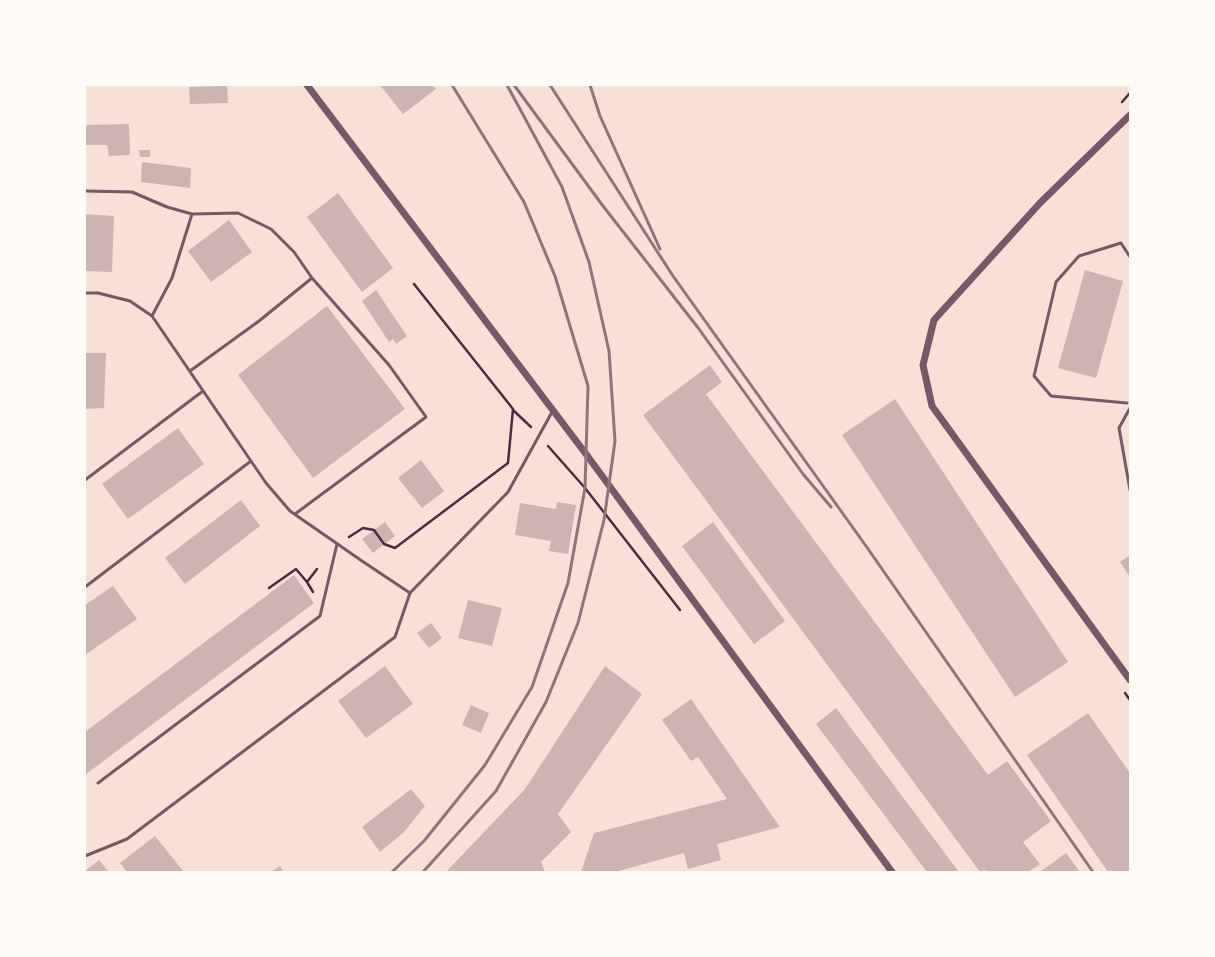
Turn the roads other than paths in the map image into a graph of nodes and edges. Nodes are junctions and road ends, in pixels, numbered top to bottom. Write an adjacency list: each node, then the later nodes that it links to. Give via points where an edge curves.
1 (307, 85): 13 (street)
2 (1130, 115): 21 (street, via 1040,203 934,320 923,364 932,406)
3 (85, 190): 4 (lane, via 132,192 167,207)
4 (192, 214): 6 (lane, via 238,213 271,229 294,252); 8 (lane, via 172,278)
5 (1130, 257): 11 (lane, via 1121,243 1079,256 1056,282 1034,376 1051,396)
6 (312, 278): 9 (lane, via 259,321); 17 (lane, via 389,365 426,417)
7 (85, 293): 8 (lane, via 98,293 130,301)
8 (152, 316): 9 (lane)
9 (190, 371): 10 (lane)
10 (203, 390): 14 (lane); 15 (lane)
11 (1127, 403)
12 (1130, 408): 16 (lane, via 1119,428)
13 (553, 410): 20 (lane, via 508,492); 24 (street)
14 (251, 461): 17 (lane, via 266,483); 19 (lane)
15 (85, 480)
16 (1130, 490)
17 (295, 514): 18 (lane)
18 (337, 544): 20 (lane); 22 (lane, via 320,616)
19 (85, 587)
20 (410, 593): 23 (lane, via 395,637 127,839)
21 (1130, 680)
22 (98, 783)
23 (85, 856)
24 (892, 872)

